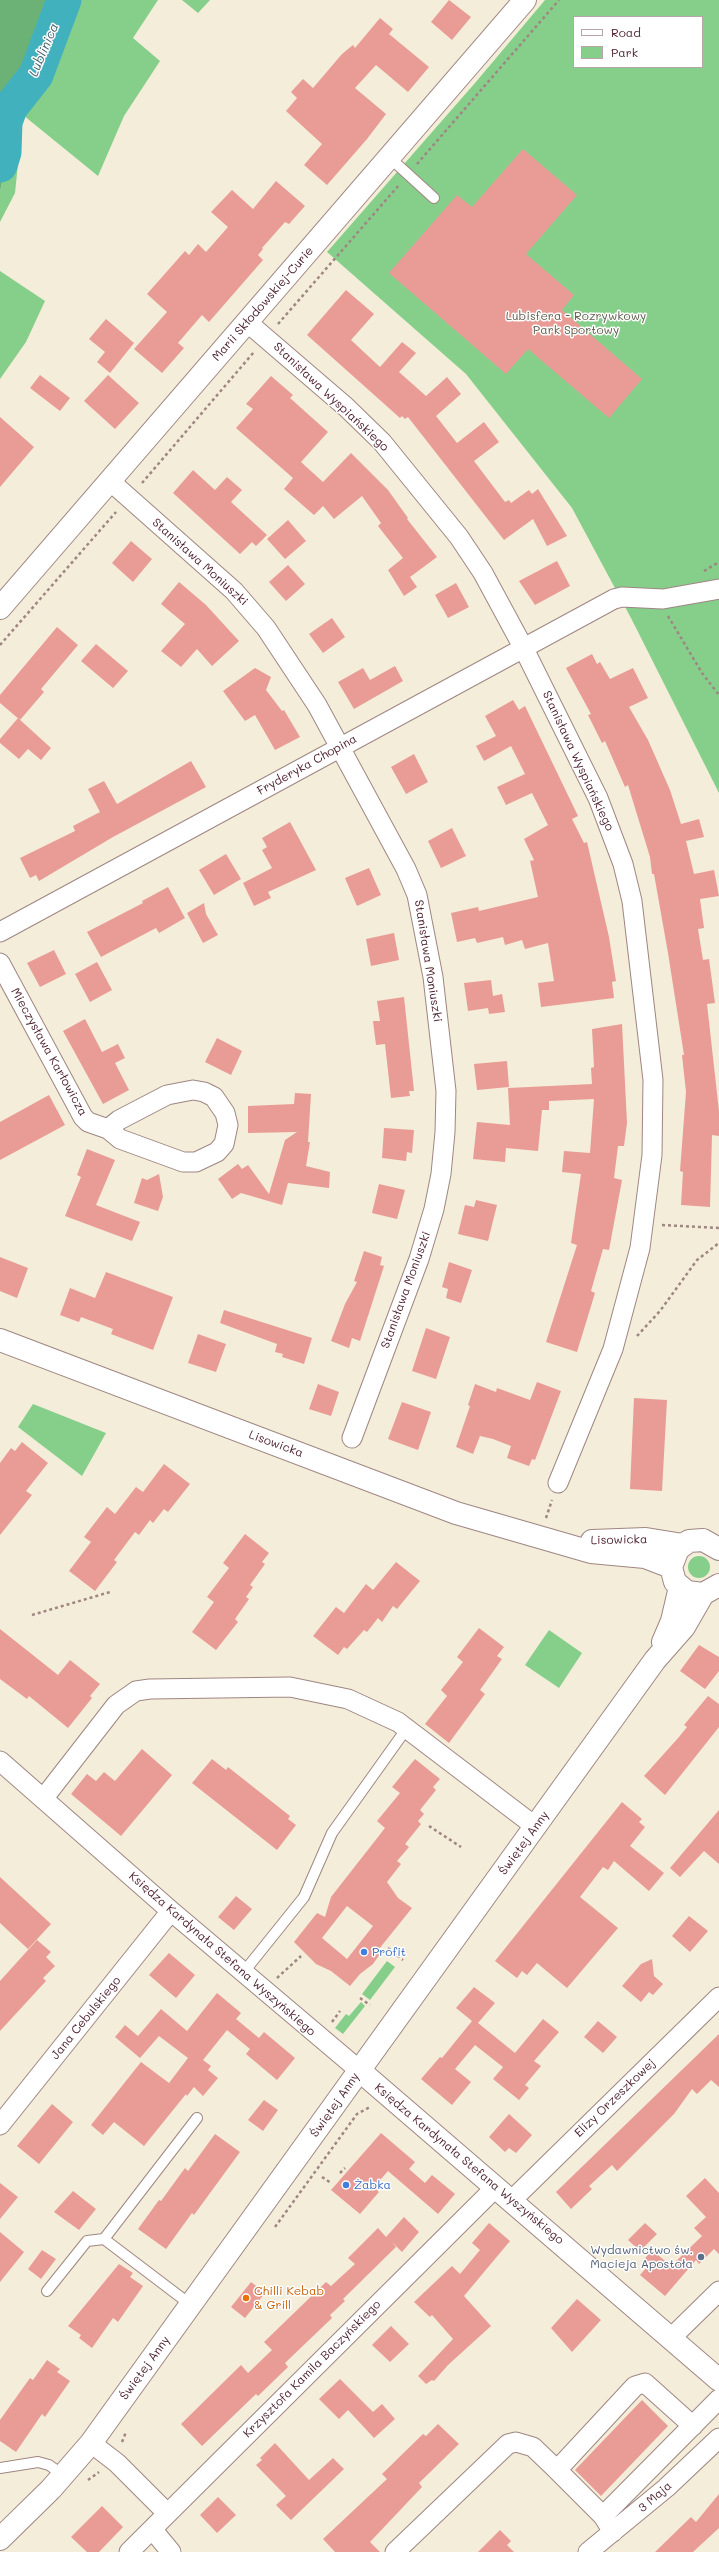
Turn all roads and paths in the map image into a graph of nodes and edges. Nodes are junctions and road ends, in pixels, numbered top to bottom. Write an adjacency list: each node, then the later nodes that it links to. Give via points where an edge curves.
1 (525, 0): 2 (street, Marii Skłodowskiej-Curie)
2 (389, 157): 3 (lane); 4 (street, Marii Skłodowskiej-Curie)
3 (434, 198)
4 (247, 322): 6 (street, Marii Skłodowskiej-Curie); 13 (street, Stanisława Wyspiańskiego, via 346,407 402,464 459,537 483,573)
5 (258, 347): 7 (path)
6 (110, 481): 11 (street, Marii Skłodowskiej-Curie); 15 (street, Stanisława Moniuszki, via 252,610 295,670)
7 (141, 484)
8 (117, 511): 12 (path)
9 (719, 588): 10 (street)
10 (663, 599): 13 (street, Fryderyka Chopina, via 614,599); 14 (path, via 672,626)
11 (0, 608)
12 (0, 645)
13 (523, 647): 15 (street, Fryderyka Chopina); 19 (street, Stanisława Wyspiańskiego, via 603,810 623,864 632,902 653,1080 652,1155)
14 (719, 696)
15 (340, 747): 16 (street, Fryderyka Chopina); 24 (street, Stanisława Moniuszki, via 406,869 417,896 433,977 446,1091 446,1132 434,1210 419,1260)
16 (0, 932)
17 (0, 963): 18 (street, Mieczysława Karłowicza, via 83,1117 93,1125)
18 (108, 1129): 18 (street, Mieczysława Karłowicza, via 120,1139 183,1162 196,1162 217,1152 224,1144 228,1125 214,1097 193,1090 167,1095 119,1120)
19 (644, 1224): 20 (path); 23 (street, Stanisława Wyspiańskiego, via 640,1248)
20 (719, 1228)
21 (719, 1243): 23 (path, via 697,1260 660,1311 638,1335)
22 (0, 1340): 26 (street, Lisowicka, via 456,1513)
23 (609, 1359): 25 (street, Stanisława Wyspiańskiego)
24 (352, 1438)
25 (558, 1483)
26 (555, 1542): 27 (street, Lisowicka, via 646,1539); 28 (street, Lisowicka, via 591,1552 645,1557)
27 (712, 1544): 28 (street, via 674,1555)
28 (671, 1567): 29 (street, via 672,1575)
29 (680, 1588): 30 (street, via 687,1592); 33 (street, Świętej Anny, via 672,1621)
30 (711, 1589): 33 (street, Świętej Anny, via 684,1627)
31 (110, 1592): 32 (path)
32 (32, 1615)
33 (655, 1660): 38 (street, Świętej Anny)
34 (407, 1728): 36 (street, via 348,1699 307,1689 157,1688 136,1691 116,1705); 38 (street); 44 (lane, via 332,1833 304,1897)
35 (2, 1768): 36 (street, Księdza Kardynała Stefana Wyszyńskiego)
36 (43, 1799): 40 (street, Księdza Kardynała Stefana Wyszyńskiego)
37 (430, 1826): 39 (path)
38 (536, 1827): 51 (street, Świętej Anny)
39 (461, 1847)
40 (171, 1911): 44 (street, Księdza Kardynała Stefana Wyszyńskiego); 53 (street, Jana Cebulskiego)
41 (388, 1948): 43 (path)
42 (301, 1956): 45 (path)
43 (403, 1960)
44 (243, 1973): 51 (street, Księdza Kardynała Stefana Wyszyńskiego)
45 (274, 1981)
46 (719, 1997): 58 (street, Elizy Orzeszkowej)
47 (360, 1998): 48 (path)
48 (370, 2005)
49 (340, 2011): 50 (path)
50 (329, 2025)
51 (359, 2070): 58 (street, Księdza Kardynała Stefana Wyszyńskiego); 62 (street, Świętej Anny)
52 (197, 2118): 59 (lane)
53 (0, 2125)
54 (345, 2168): 55 (path)
55 (340, 2173)
56 (322, 2178): 57 (path)
57 (331, 2183)
58 (504, 2193): 63 (street, Księdza Kardynała Stefana Wyszyńskiego); 72 (street, Krzysztofa Kamila Baczyńskiego)
59 (104, 2239): 60 (lane, via 87,2241); 62 (lane)
60 (47, 2291)
61 (719, 2291): 63 (street)
62 (191, 2305): 68 (street, Świętej Anny)
63 (671, 2338): 64 (street, Księdza Kardynała Stefana Wyszyńskiego)
64 (719, 2380)
65 (719, 2399): 66 (street)
66 (693, 2426): 70 (street, via 649,2386 639,2383); 73 (street)
67 (719, 2438): 75 (street, 3 Maja, via 666,2488)
68 (91, 2443): 71 (street, Świętej Anny); 72 (street, via 117,2463)
69 (0, 2468): 71 (lane, via 38,2462 53,2467)
70 (557, 2470): 73 (street); 79 (street, via 533,2448 516,2442 508,2444)
71 (64, 2476): 76 (street, Świętej Anny)
72 (167, 2513): 74 (street, Krzysztofa Kamila Baczyńskiego)
73 (603, 2516): 75 (street)
74 (152, 2529): 77 (street, Krzysztofa Kamila Baczyńskiego); 78 (street)
75 (613, 2532): 80 (street, 3 Maja)
76 (0, 2539)
77 (129, 2552)
78 (171, 2552)
79 (395, 2552)
80 (588, 2552)

